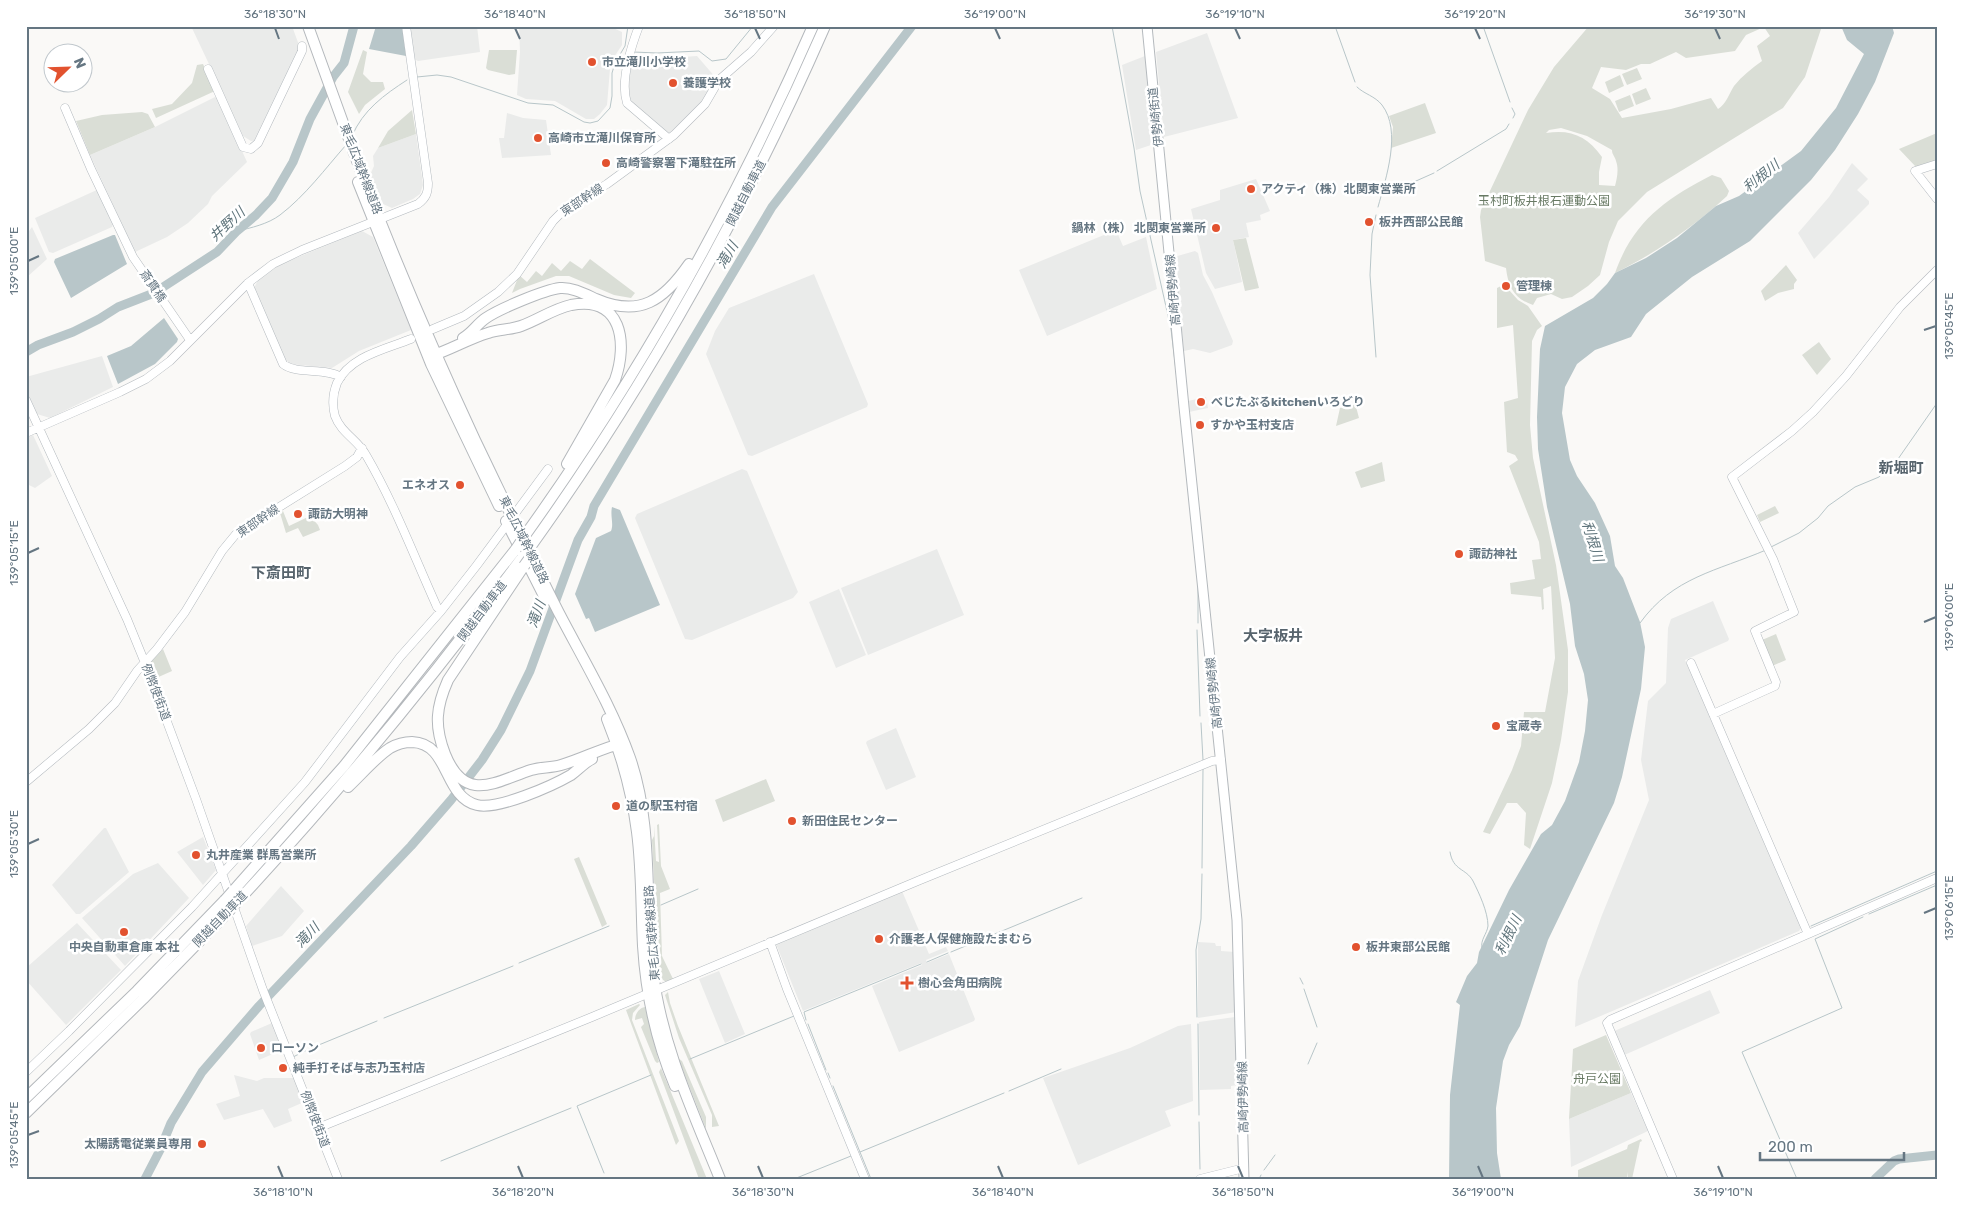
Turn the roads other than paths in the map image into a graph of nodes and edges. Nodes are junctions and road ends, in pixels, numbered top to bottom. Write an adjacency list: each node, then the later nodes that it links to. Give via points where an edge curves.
1 (301, 26): 10 (highway, 東毛広域幹線道路)
2 (308, 26): 10 (highway, 東毛広域幹線道路)
3 (406, 26): 17 (street, via 428,190 418,204)
4 (639, 26): 13 (street, via 624,90 627,103)
5 (774, 26): 13 (street, 東部幹線, via 719,80 705,104)
6 (813, 26): 18 (highway, 関越自動車道)
7 (825, 26): 33 (highway, 関越自動車道, via 754,177 697,283 639,383)
8 (1147, 26): 16 (main road, 伊勢崎街道)
9 (302, 46): 11 (street, via 258,143 251,149 243,147)
10 (314, 50): 17 (highway, 東毛広域幹線道路)
11 (208, 69)
12 (65, 108): 23 (street, 斎貫橋, via 139,266)
13 (669, 139): 21 (street, 東部幹線, via 607,184 564,210 517,274 487,301)
14 (1937, 164): 15 (street, via 1915,171)
15 (1937, 200)
16 (1165, 209): 39 (main road, 高崎伊勢崎線)
17 (377, 220): 20 (street, via 273,264); 24 (highway, 東毛広域幹線道路)
18 (719, 220): 24 (highway, via 678,279 650,302 637,307 620,307 572,289 554,289 492,314 468,335); 31 (highway, 関越自動車道, via 629,378)
19 (1937, 270): 37 (street, via 1900,307 1813,412 1732,477 1772,557 1794,612 1755,631 1775,686)
20 (248, 283): 23 (street); 25 (street, via 283,364)
21 (433, 330)
22 (411, 339): 25 (street, via 357,361)
23 (190, 340): 27 (street, via 146,379)
24 (432, 354): 31 (highway, via 576,305 599,307 618,326 622,348 616,380); 32 (highway, 東毛広域幹線道路)
25 (341, 377): 29 (street, via 334,392 335,416 343,430)
26 (26, 400): 27 (street, 例幣使街道)
27 (39, 428): 28 (street); 35 (street, 例幣使街道)
28 (26, 433)
29 (362, 448): 34 (street); 35 (street, 東部幹線, via 357,457 345,466 236,534 185,612)
30 (548, 469): 32 (street)
31 (538, 517): 49 (highway, 関越自動車道, bridge, via 344,766 233,891)
32 (510, 521): 34 (street); 38 (highway, 東毛広域幹線道路)
33 (522, 563): 40 (highway, via 440,697 438,728); 42 (highway, 関越自動車道)
34 (441, 611): 43 (street, via 400,657 305,782)
35 (145, 663): 41 (street, 東部幹線, via 108,711); 43 (street, 例幣使街道)
36 (1691, 663): 37 (street)
37 (1713, 714): 45 (street)
38 (619, 745): 40 (highway, via 560,766 532,770 490,785); 40 (highway, via 572,774 505,803 483,806 465,800); 47 (highway, 東毛広域幹線道路, via 637,831 643,947)
39 (1221, 760): 46 (street); 52 (main road, 高崎伊勢崎線, via 1238,939)
40 (455, 780): 42 (highway, via 431,749 416,742 403,743 385,752)
41 (26, 782)
42 (316, 816): 50 (highway, 関越自動車道, bridge, via 137,1006)
43 (222, 874): 48 (street); 51 (street, 例幣使街道)
44 (1937, 878): 45 (street)
45 (1808, 934): 59 (street, via 1607,1023)
46 (770, 942): 47 (street); 56 (street)
47 (652, 992): 51 (street); 54 (highway, 東毛広域幹線道路, via 654,1022 666,1063); 55 (highway, 東毛広域幹線道路, via 681,1083)
48 (26, 1072)
49 (26, 1098)
50 (26, 1113)
51 (318, 1128): 53 (street, 例幣使街道)
52 (1244, 1168): 57 (street); 58 (main road, 高崎伊勢崎線)
53 (338, 1179)
54 (714, 1179)
55 (720, 1179)
56 (865, 1179)
57 (1200, 1179)
58 (1244, 1179)
59 (1673, 1179)

